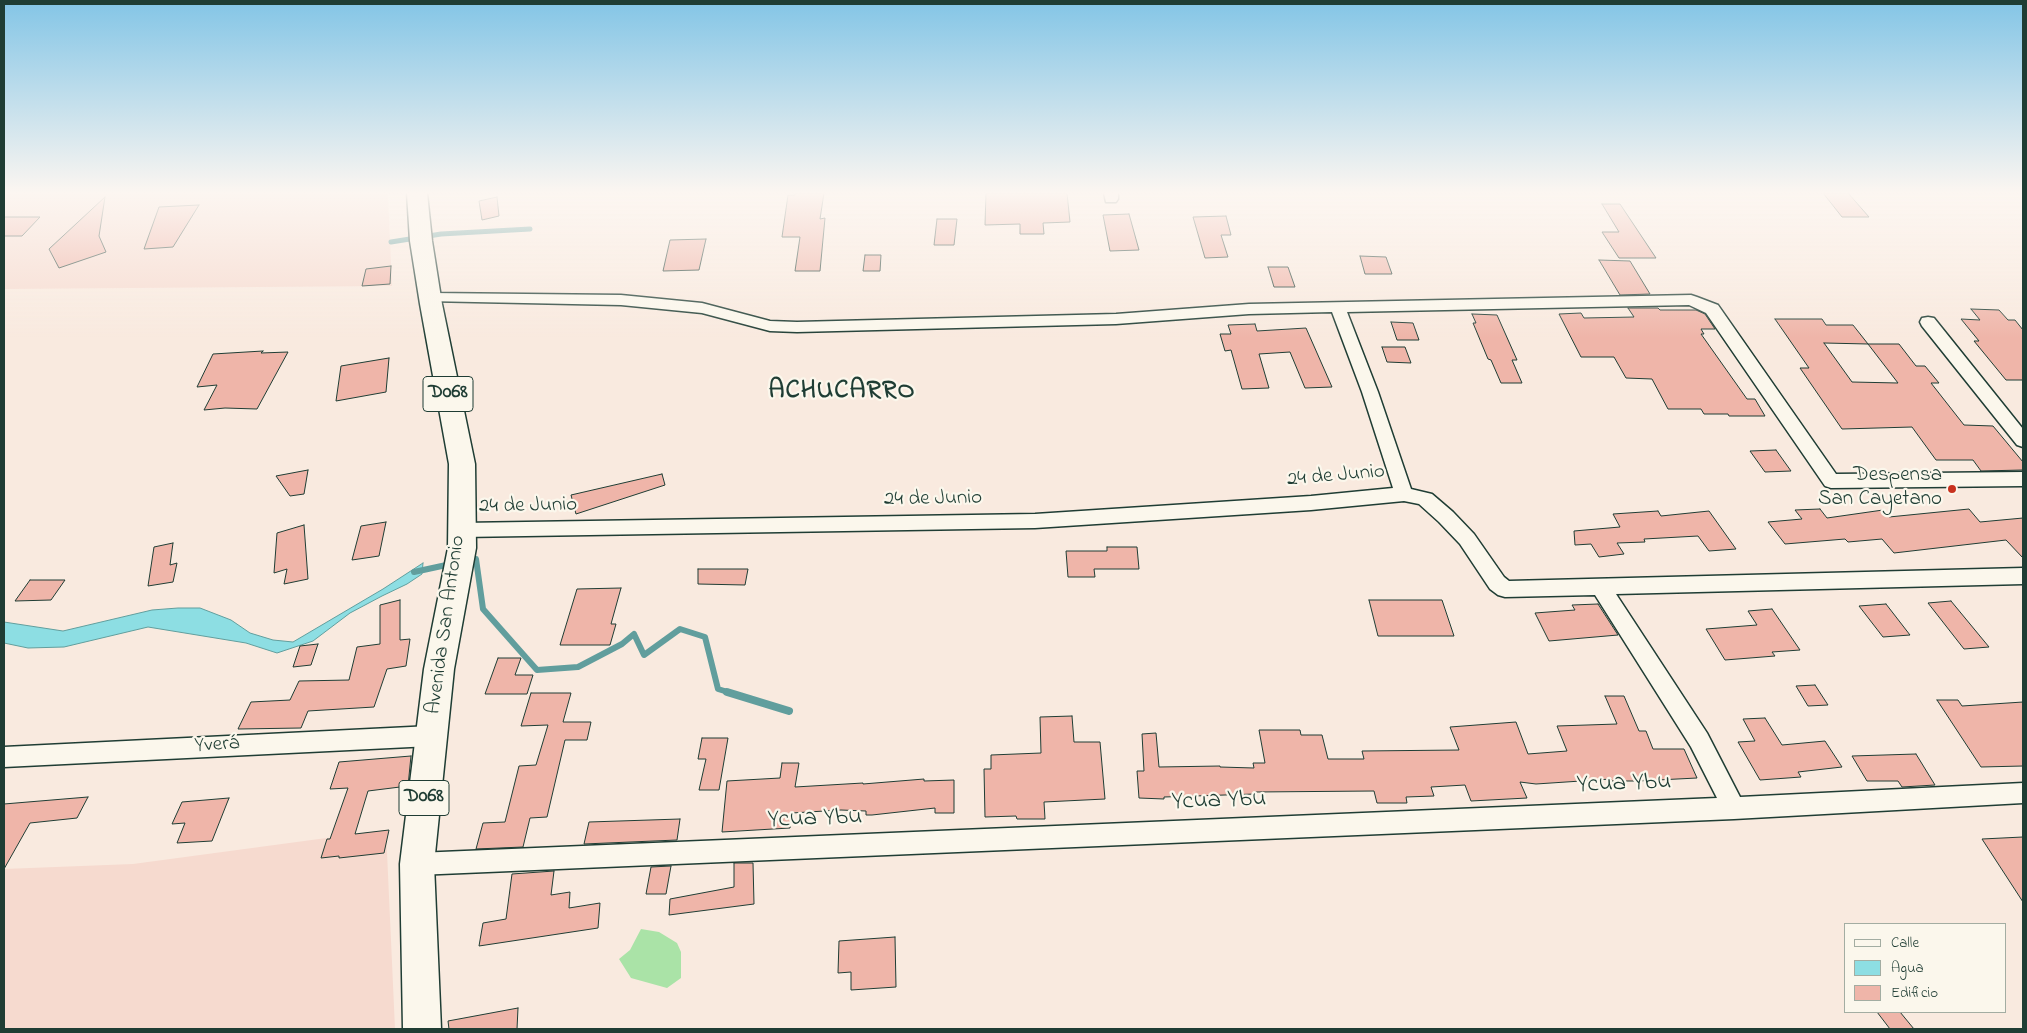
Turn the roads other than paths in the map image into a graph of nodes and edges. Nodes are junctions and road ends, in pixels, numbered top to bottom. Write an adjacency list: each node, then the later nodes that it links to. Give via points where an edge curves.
1 (421, 241): 2 (main road, Avenida San Antonio / D068)
2 (431, 298): 3 (street, via 621,300 702,308 770,326 797,327 1116,319 1249,309); 8 (main road, Avenida San Antonio / D068, via 462,464)
3 (1338, 308): 6 (street, via 1691,300 1712,309 1831,480); 7 (street)
4 (1928, 322): 5 (street)
5 (2023, 441)
6 (2023, 478)
7 (1404, 494): 8 (street, 24 de Junio, via 1035,521); 10 (street, via 1425,499 1446,517 1505,589)
8 (461, 549): 11 (main road, Avenida San Antonio / D068, via 439,669)
9 (2023, 576): 10 (street)
10 (1600, 586): 14 (street, via 1699,740)
11 (431, 736): 12 (street, Yverá); 15 (main road, Avenida San Antonio / D068)
12 (4, 757)
13 (2023, 793): 14 (street, Ycua Ybu)
14 (1734, 808): 15 (street, Ycua Ybu)
15 (418, 864): 16 (main road, Avenida San Antonio / D068)
16 (422, 1029)

